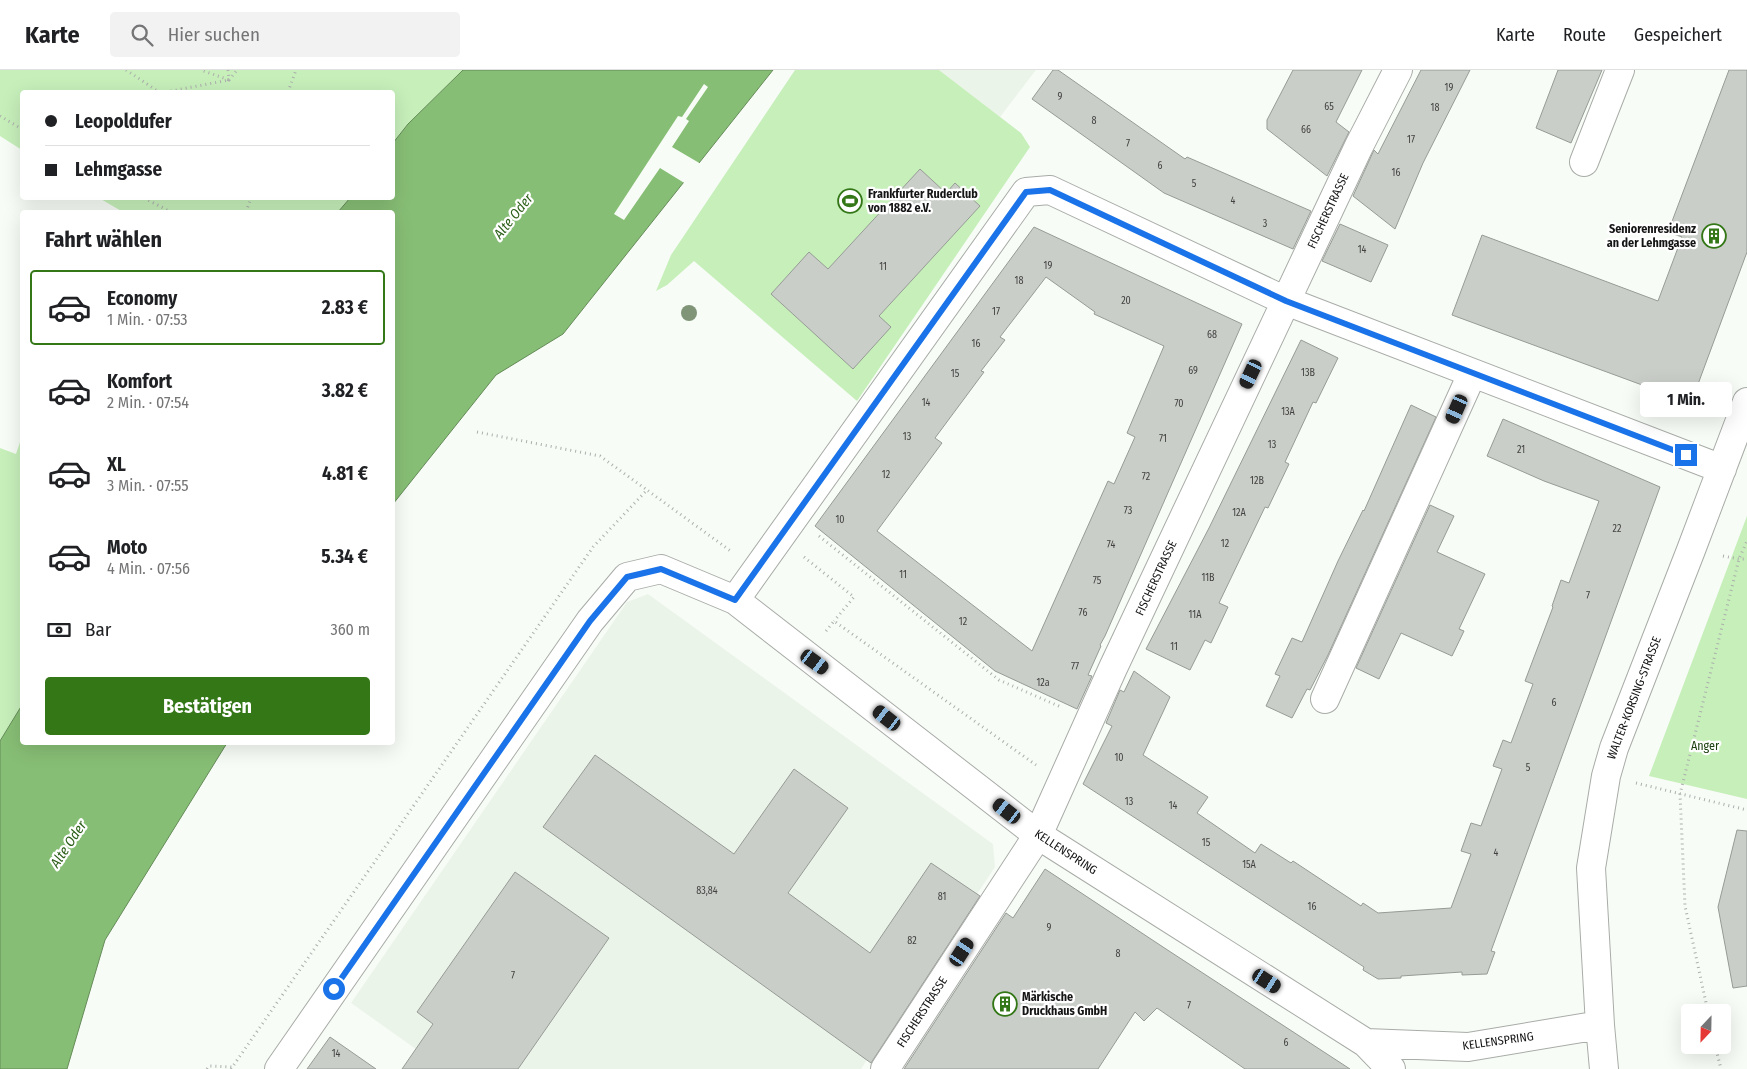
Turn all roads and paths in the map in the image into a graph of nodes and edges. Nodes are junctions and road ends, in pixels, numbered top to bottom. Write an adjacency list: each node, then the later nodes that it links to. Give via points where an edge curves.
1 (126, 70): 9 (path)
2 (201, 70): 8 (path)
3 (228, 70): 8 (path)
4 (237, 70): 8 (path)
5 (296, 70): 11 (path)
6 (1398, 70): 17 (street, FISCHERSTRASSE)
7 (1620, 70): 14 (street)
8 (229, 80): 10 (path)
9 (156, 90)
10 (176, 90)
11 (289, 90)
12 (0, 116): 13 (path)
13 (20, 128)
14 (1584, 162)
15 (148, 200): 16 (path)
16 (167, 210)
17 (1286, 301): 18 (street); 23 (street, via 1050,190 1026,192); 31 (street, FISCHERSTRASSE)
18 (1472, 374): 21 (street); 30 (street)
19 (1747, 402): 21 (street, WALTER-KORSING-STRASSE)
20 (477, 432): 22 (path, via 600,456)
21 (1722, 468): 32 (street, WALTER-KORSING-STRASSE)
22 (647, 490)
23 (787, 526): 27 (street); 28 (path, via 854,597); 31 (path, via 999,680)
24 (1747, 541): 25 (path)
25 (1739, 559): 26 (path); 34 (path)
26 (1747, 559)
27 (735, 600): 29 (street, KELLENSPRING); 43 (street, KELLENSPRING, via 661,569 627,577 590,621)
28 (834, 621): 29 (path); 33 (path)
29 (807, 656): 36 (street, KELLENSPRING)
30 (1325, 699)
31 (1089, 720): 33 (street, FISCHERSTRASSE)
32 (1606, 776): 34 (path); 38 (street, WALTER-KORSING-STRASSE, via 1591,868)
33 (1061, 783): 36 (street, FISCHERSTRASSE)
34 (1680, 794): 35 (path); 37 (path, via 1685,906)
35 (1747, 810)
36 (1038, 835): 39 (street, KELLENSPRING); 44 (street, FISCHERSTRASSE)
37 (1706, 1004)
38 (1600, 1025): 39 (street, KELLENSPRING, via 1468,1047); 46 (street, WALTER-KORSING-STRASSE)
39 (1366, 1043): 45 (street, KELLENSPRING)
40 (1718, 1054): 47 (path)
41 (206, 1069): 42 (path, via 209,1066)
42 (234, 1069)
43 (278, 1069)
44 (885, 1069)
45 (1391, 1069)
46 (1604, 1069)
47 (1721, 1069)

